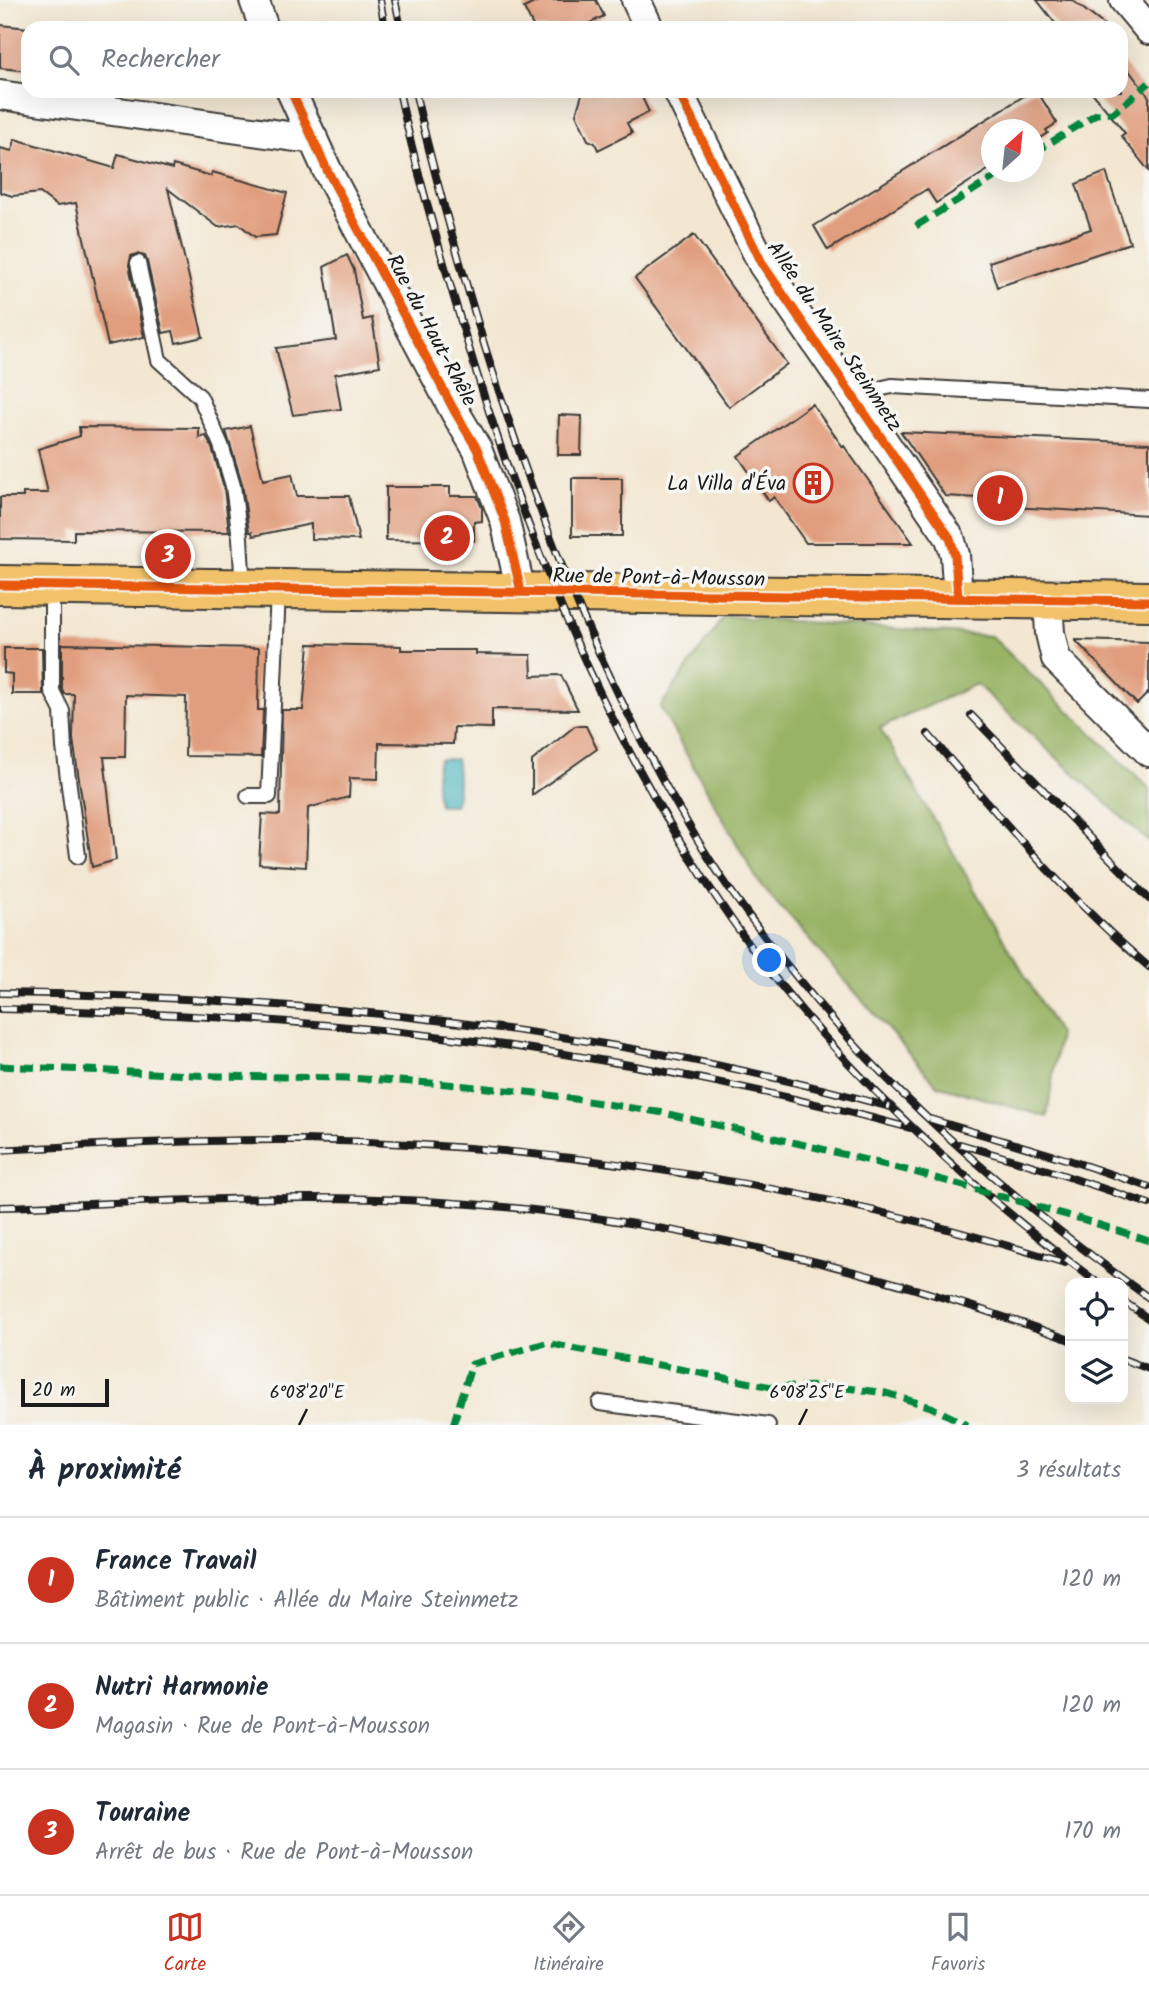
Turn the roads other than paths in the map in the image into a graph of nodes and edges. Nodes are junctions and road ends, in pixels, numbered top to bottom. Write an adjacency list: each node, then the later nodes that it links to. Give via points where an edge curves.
1 (254, 0): 4 (street)
2 (636, 0): 5 (street)
3 (1124, 0): 6 (street)
4 (262, 21)
5 (646, 21)
6 (1149, 30)
7 (0, 95): 9 (street)
8 (21, 98): 12 (street)
9 (21, 98)
10 (294, 98): 12 (street, Rue du Haut-Rhêle)
11 (681, 98): 14 (street, Allée du Maire Steinmetz, via 763,265)
12 (313, 138): 19 (street, Rue du Haut-Rhêle, via 477,449 505,521)
13 (138, 263): 18 (lane, via 159,360 200,397 233,486 242,573)
14 (855, 398): 15 (lane, via 892,386); 20 (street, Allée du Maire Steinmetz, via 950,537)
15 (1149, 400)
16 (0, 585): 17 (main road, Rue de Pont-à-Mousson)
17 (52, 586): 18 (main road, Rue de Pont-à-Mousson); 25 (lane, via 52,691 62,711)
18 (259, 589): 19 (main road, Rue de Pont-à-Mousson); 24 (lane, via 269,796)
19 (521, 592): 20 (main road, Rue de Pont-à-Mousson)
20 (958, 598): 21 (main road, Rue de Pont-à-Mousson)
21 (1048, 600): 22 (main road, Rue de Pont-à-Mousson); 23 (street, via 1056,659)
22 (1149, 601)
23 (1149, 752)
24 (248, 796)
25 (78, 856)
26 (600, 1403): 27 (lane)
27 (768, 1425)

